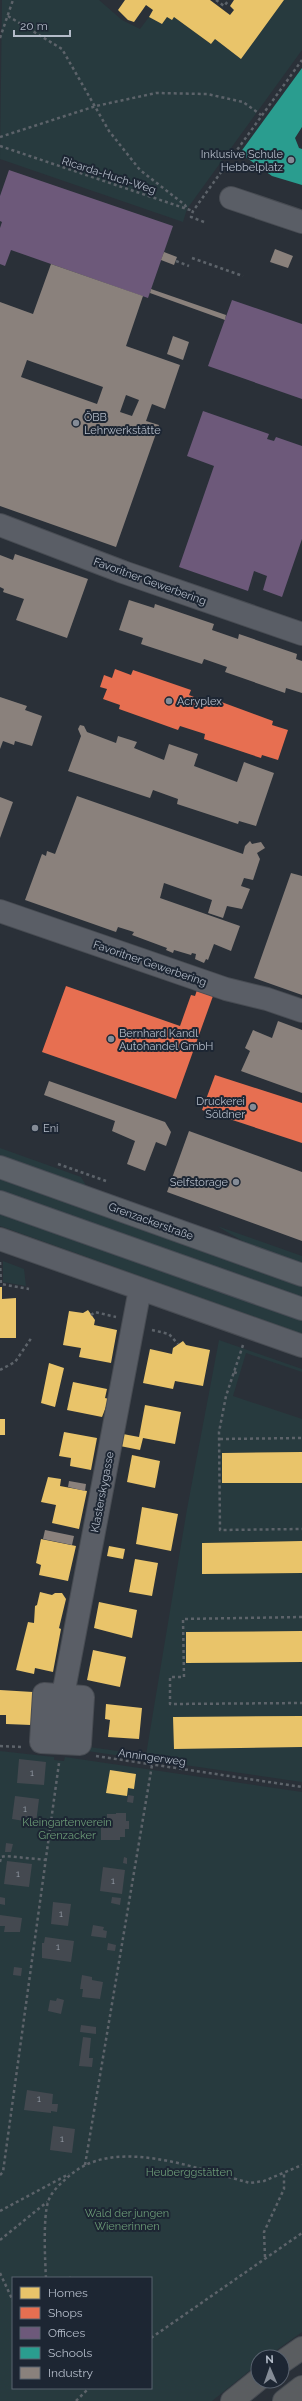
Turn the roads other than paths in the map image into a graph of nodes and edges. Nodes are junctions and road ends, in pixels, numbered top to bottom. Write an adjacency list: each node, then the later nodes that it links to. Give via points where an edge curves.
1 (231, 198): 2 (street)
2 (302, 222)
3 (0, 525): 4 (street, Favoritner Gewerbering, via 123,572)
4 (302, 634)
5 (0, 911): 6 (street, Favoritner Gewerbering, via 226,989)
6 (302, 1011)
7 (0, 1167): 10 (main road, Grenzackerstraße)
8 (0, 1202): 12 (main road)
9 (0, 1239): 11 (street)
10 (302, 1275)
11 (140, 1289): 13 (street); 14 (street, Klasterskygasse, via 63,1695)
12 (302, 1309)
13 (302, 1346)
14 (60, 1736)
15 (302, 2348): 16 (highway)
16 (290, 2356)
17 (250, 2386): 19 (highway)
18 (302, 2388): 20 (highway)
19 (232, 2401)
20 (284, 2401)

